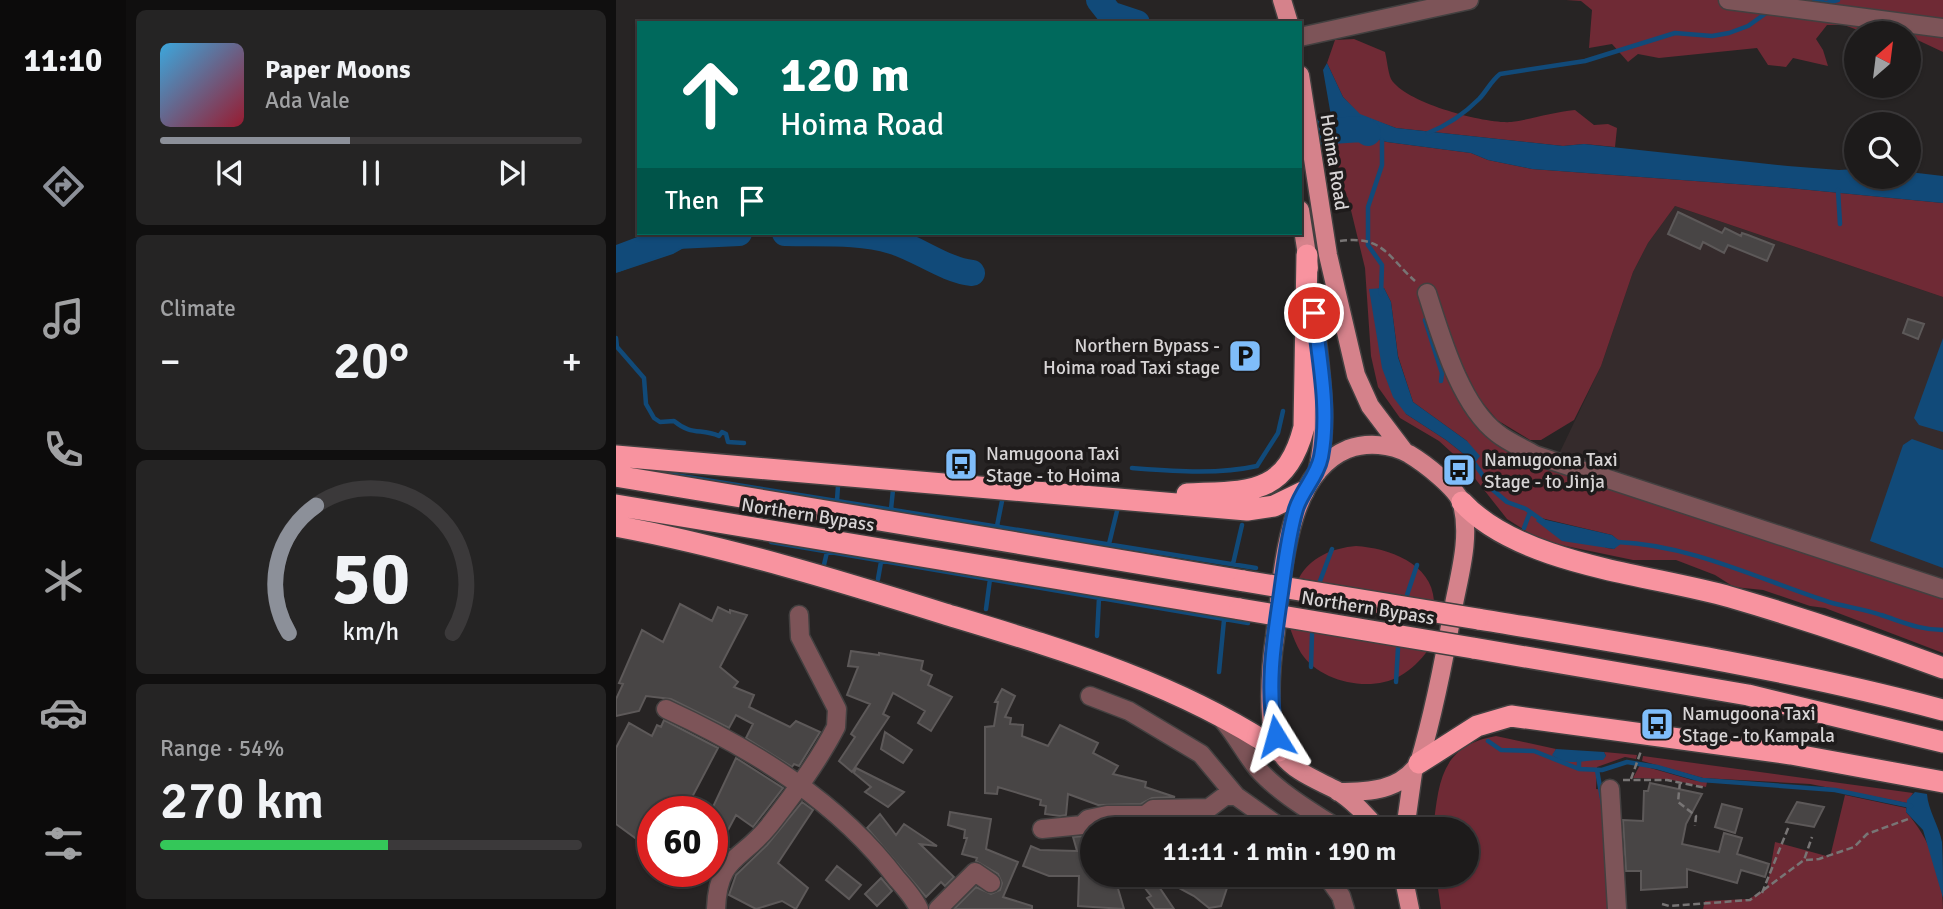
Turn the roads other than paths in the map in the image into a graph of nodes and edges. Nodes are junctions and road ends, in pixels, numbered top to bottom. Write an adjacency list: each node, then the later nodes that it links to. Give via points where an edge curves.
1 (1277, 0): 5 (main road)
2 (1282, 0): 6 (main road)
3 (1469, 0): 8 (street)
4 (1728, 0): 7 (street)
5 (1277, 21)
6 (1288, 21)
7 (1943, 28)
8 (1302, 37)
9 (1302, 88): 13 (main road, Hoima Road, via 1327,249 1356,375 1370,406)
10 (1302, 223): 11 (main road)
11 (1307, 256): 15 (main road, via 1321,379 1323,433); 18 (highway, via 1304,428 1290,464 1265,486 1242,491)
12 (1427, 292): 22 (street, via 1474,410 1497,434 1535,455)
13 (1404, 452): 15 (main road, via 1359,445 1337,454); 19 (main road, via 1427,465)
14 (616, 456): 18 (highway)
15 (1317, 473): 17 (main road)
16 (616, 476): 27 (highway, Northern Bypass, bridge, via 1747,664)
17 (1303, 492): 18 (highway, via 1274,506 1247,510); 30 (main road, via 1286,558 1273,651 1270,698)
18 (1111, 498)
19 (1462, 502): 24 (highway, via 1475,516 1518,542 1727,597); 31 (main road, via 1465,542 1438,693)
20 (616, 505): 29 (highway, Northern Bypass, bridge, via 1748,695)
21 (616, 526): 28 (highway, via 745,555 967,620 1098,662)
22 (1943, 589)
23 (799, 615): 33 (street, via 800,637 837,709 836,727)
24 (1943, 668)
25 (1090, 696): 36 (street, via 1129,711 1201,754)
26 (666, 709): 33 (street, via 723,735)
27 (1943, 710)
28 (1218, 714): 30 (highway); 38 (street, via 1257,768)
29 (1943, 742)
30 (1279, 751): 35 (main road, via 1301,771)
31 (1416, 768): 32 (highway, via 1477,726 1511,716 1791,754); 35 (main road, via 1387,789); 40 (main road)
32 (1943, 782)
33 (799, 785): 45 (street, via 767,828 724,870); 46 (street, via 865,839)
34 (1610, 789): 50 (street)
35 (1338, 792): 39 (main road)
36 (1236, 796): 37 (street); 41 (street, via 1225,796 1209,808 1153,809 1145,815 1107,815 1082,825)
37 (1266, 817)
38 (1321, 817)
39 (1364, 817)
40 (1407, 817)
41 (1042, 829)
42 (992, 883): 47 (street, via 975,872)
43 (1335, 887): 48 (street)
44 (1404, 887): 49 (main road)
45 (716, 909)
46 (919, 909)
47 (938, 909)
48 (1345, 909)
49 (1409, 909)
50 (1617, 909)

